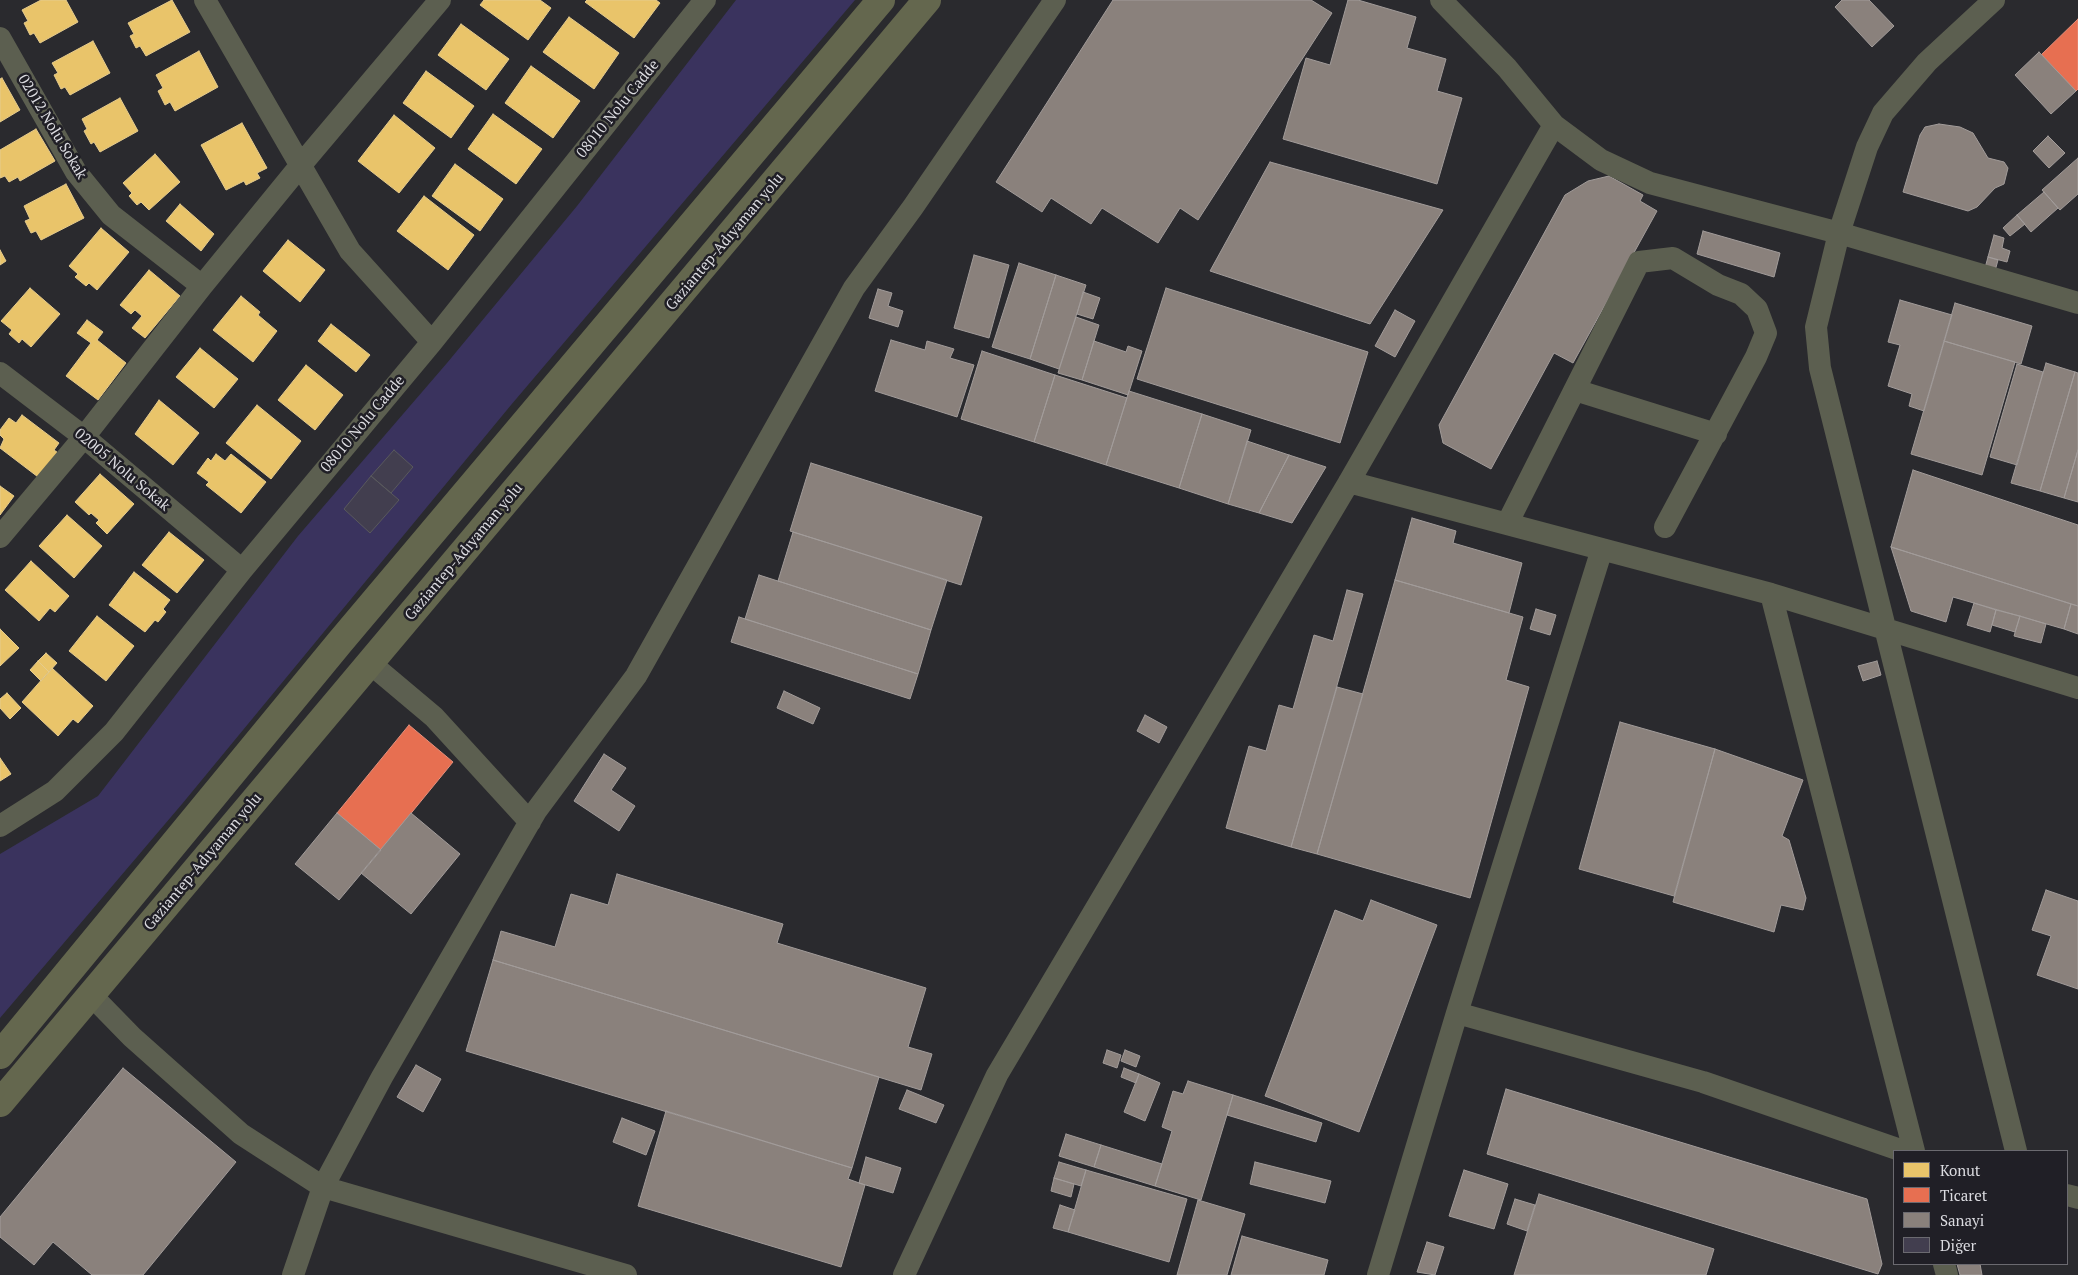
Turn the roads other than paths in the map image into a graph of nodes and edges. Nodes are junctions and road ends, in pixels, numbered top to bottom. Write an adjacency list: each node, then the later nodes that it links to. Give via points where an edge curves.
1 (205, 0): 11 (street)
2 (440, 0): 11 (street)
3 (705, 0): 15 (street, 08010 Nolu Cadde)
4 (881, 0): 34 (highway, via 340,642)
5 (927, 0): 28 (highway, Gaziantep-Adıyaman yolu)
6 (1055, 0): 30 (street, via 854,288 636,676)
7 (1441, 0): 10 (street, via 1507,68)
8 (1994, 0): 12 (street, via 1927,62 1883,113 1868,146)
9 (0, 38): 13 (street, 02012 Nolu Sokak, via 76,172 105,208)
10 (1554, 125): 12 (street, via 1601,160 1650,183); 20 (street)
11 (300, 166): 13 (street); 15 (street, via 350,250)
12 (1839, 233): 14 (street); 27 (street, via 1816,327 1820,368)
13 (202, 286): 19 (street)
14 (2078, 303)
15 (432, 342): 25 (street, 08010 Nolu Cadde)
16 (0, 373): 19 (street, 02005 Nolu Sokak)
17 (1575, 390): 18 (street); 18 (street, via 1639,262 1673,258 1718,285 1741,294 1757,309 1766,333); 21 (street)
18 (1716, 434): 22 (street)
19 (84, 437): 23 (street); 25 (street, 02005 Nolu Sokak)
20 (1348, 482): 21 (street); 43 (street, via 997,1075)
21 (1507, 524): 24 (street)
22 (1665, 527)
23 (0, 538)
24 (1602, 550): 26 (street); 33 (street)
25 (242, 570): 31 (street, 08010 Nolu Cadde, via 114,732 55,792)
26 (1771, 594): 27 (street); 37 (street)
27 (1884, 627): 29 (street); 38 (street)
28 (371, 664): 30 (street, via 434,717); 32 (highway, Gaziantep-Adıyaman yolu)
29 (2078, 688)
30 (530, 822): 39 (street, via 382,1077)
31 (0, 826)
32 (91, 995): 35 (highway, Gaziantep-Adıyaman yolu); 39 (street, via 132,1037 241,1134)
33 (1457, 1013): 36 (street, via 1703,1082); 44 (street)
34 (0, 1056)
35 (0, 1103)
36 (1900, 1150)
37 (1914, 1150)
38 (2016, 1150)
39 (323, 1188): 40 (street); 41 (street)
40 (589, 1270): 42 (street)
41 (293, 1275)
42 (626, 1275)
43 (904, 1275)
44 (1378, 1275)

